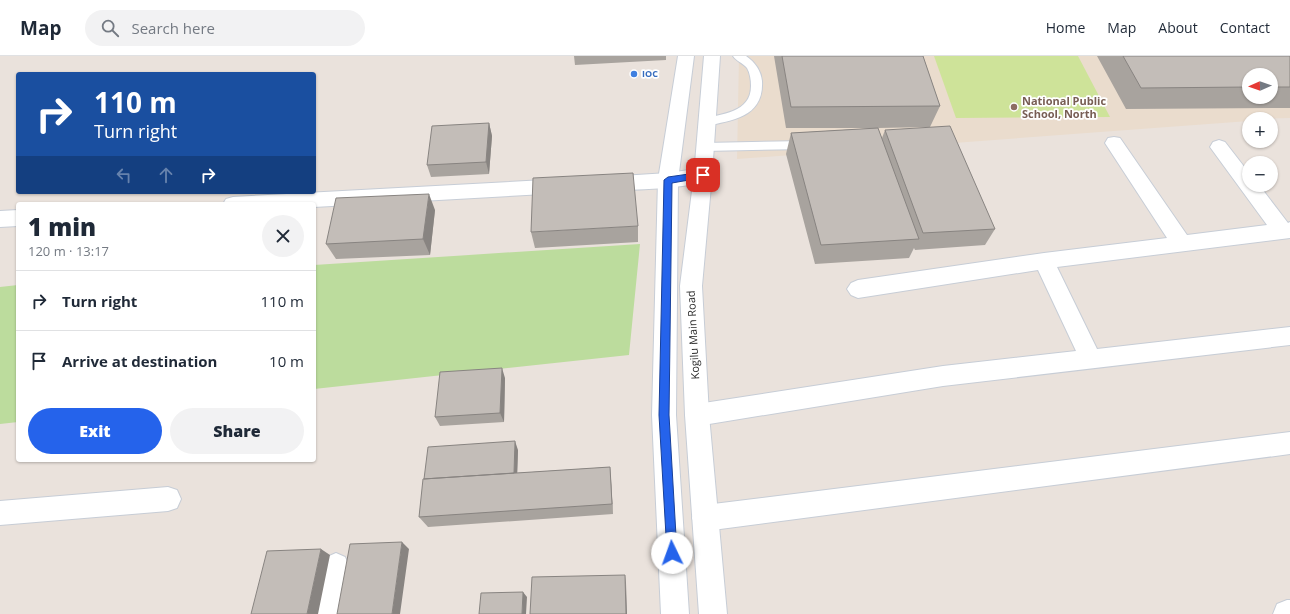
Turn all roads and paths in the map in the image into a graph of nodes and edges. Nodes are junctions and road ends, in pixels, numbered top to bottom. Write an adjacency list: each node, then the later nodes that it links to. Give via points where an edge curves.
1 (686, 56): 10 (street)
2 (712, 56): 4 (street, Kogilu Main Road)
3 (738, 56): 4 (lane, via 751,64 755,73 756,97 752,104 736,115)
4 (706, 122): 7 (street, Kogilu Main Road)
5 (1114, 143): 15 (street)
6 (814, 144): 7 (lane)
7 (704, 147): 9 (street, Kogilu Main Road)
8 (1219, 147): 14 (street)
9 (703, 175): 10 (street); 20 (street, Kogilu Main Road, via 691,286)
10 (668, 180): 11 (street); 27 (street, via 664,415)
11 (270, 202)
12 (16, 218): 13 (street)
13 (0, 219)
14 (1287, 231): 15 (street)
15 (1182, 244): 16 (street)
16 (1044, 261): 17 (street); 19 (street)
17 (858, 289)
18 (1290, 336): 19 (street)
19 (1091, 359): 20 (street, via 943,376)
20 (697, 415): 24 (street, Kogilu Main Road)
21 (1290, 443): 24 (street)
22 (168, 499): 23 (street)
23 (0, 513)
24 (705, 518): 28 (street, Kogilu Main Road)
25 (336, 566): 26 (street)
26 (330, 614)
27 (676, 614)
28 (713, 614)

